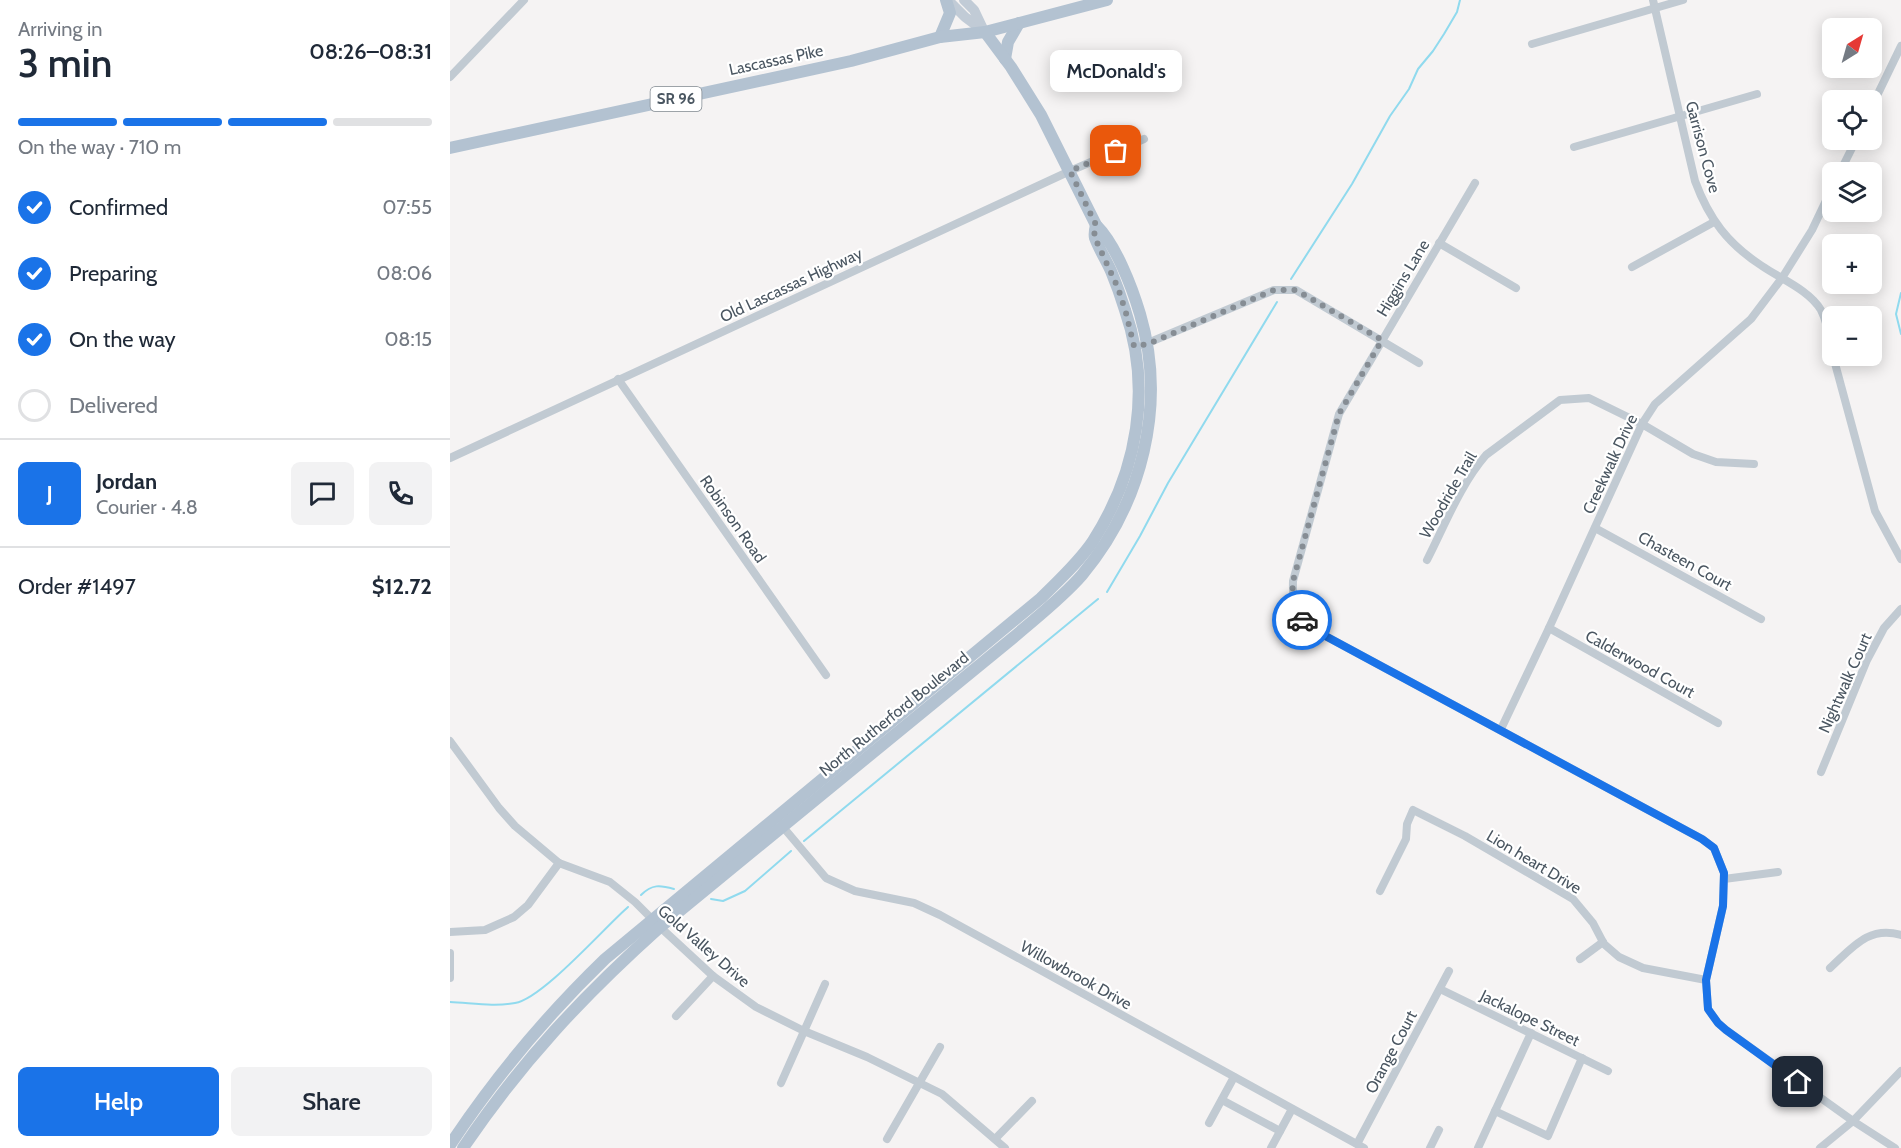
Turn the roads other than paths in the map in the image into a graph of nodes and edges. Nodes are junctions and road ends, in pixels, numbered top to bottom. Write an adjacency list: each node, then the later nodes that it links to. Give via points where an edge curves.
1 (524, 0): 13 (street)
2 (947, 0): 8 (main road); 9 (main road, via 950,13)
3 (964, 0): 8 (main road)
4 (1107, 0): 7 (main road, Lascassas Pike / SR 96)
5 (1683, 0): 6 (street)
6 (1654, 4): 10 (street); 16 (street, Garrison Cove)
7 (1019, 23): 8 (main road, Lascassas Pike / SR 96); 12 (main road, via 1008,42)
8 (985, 32): 9 (main road, Lascassas Pike / SR 96); 12 (main road, North Rutherford Boulevard)
9 (940, 37): 19 (main road, Lascassas Pike / SR 96, via 851,61)
10 (1532, 44)
11 (1901, 46): 14 (street)
12 (1005, 59): 20 (main road, North Rutherford Boulevard, via 1041,115)
13 (450, 77)
14 (1880, 90)
15 (1757, 94): 16 (street)
16 (1680, 115): 18 (street); 23 (street, Garrison Cove, via 1695,181)
17 (1144, 139): 20 (street, Old Lascassas Highway)
18 (1574, 147)
19 (450, 148)
20 (1070, 171): 24 (main road, North Rutherford Boulevard); 35 (street, Old Lascassas Highway)
21 (1475, 183): 25 (street, Higgins Lane)
22 (1822, 209): 27 (street, Creekwalk Drive)
23 (1714, 222): 26 (street); 27 (street, Garrison Cove, via 1734,245)
24 (1096, 225): 31 (main road, North Rutherford Boulevard, via 1107,236 1135,297); 32 (main road, North Rutherford Boulevard, via 1094,236 1121,296)
25 (1439, 243): 28 (street); 30 (street, Higgins Lane)
26 (1632, 267)
27 (1782, 278): 29 (street, Garrison Cove, via 1809,297); 36 (street, Creekwalk Drive, via 1751,319 1655,404)
28 (1516, 288)
29 (1822, 314)
30 (1382, 340): 31 (street, via 1296,290 1274,290); 33 (street); 47 (street, Higgins Lane, via 1339,414 1293,581 1292,598 1301,619 1318,632)
31 (1148, 344): 32 (street); 50 (main road, North Rutherford Boulevard, via 1151,407 1146,444 1136,481 1101,551 1056,600)
32 (1134, 346): 55 (main road, North Rutherford Boulevard, via 1140,383 1138,417 1124,479 1092,542 1070,569 1041,598)
33 (1419, 363)
34 (1836, 366): 40 (street, Garrison Cove, via 1875,511)
35 (618, 379): 37 (street, Old Lascassas Highway); 45 (street, Robinson Road)
36 (1642, 424): 38 (street, Woodride Trail, via 1693,454 1716,462); 39 (street, Creekwalk Drive); 41 (street, Woodride Trail, via 1589,398 1560,400 1479,463)
37 (450, 458)
38 (1754, 464)
39 (1595, 528): 43 (street, Chasteen Court); 44 (street, Creekwalk Drive)
40 (1901, 559)
41 (1427, 560)
42 (1901, 609): 49 (street, Nightwalk Court, via 1884,628 1867,660)
43 (1761, 619)
44 (1549, 628): 46 (street, Calderwood Court); 47 (street, Creekwalk Drive)
45 (826, 675)
46 (1718, 723)
47 (1501, 729): 53 (street, Higgins Lane, via 1702,839 1714,848)
48 (450, 741): 51 (street, Gold Valley Drive, via 510,820)
49 (1821, 772)
50 (783, 827): 55 (main road, North Rutherford Boulevard); 76 (street, Willowbrook Drive, via 826,878 855,891 914,903 940,915)
51 (559, 863): 55 (street, Gold Valley Drive, via 610,882); 56 (street, via 528,905 514,917 485,930)
52 (1778, 872): 53 (street)
53 (1724, 879): 65 (street, Higgins Lane, via 1723,906)
54 (1380, 891): 58 (street, Lion heart Drive, via 1406,838 1413,810 1573,898)
55 (656, 923): 63 (street, Gold Valley Drive); 73 (main road, North Rutherford Boulevard)
56 (450, 932)
57 (1901, 935): 61 (street, via 1873,933)
58 (1603, 942): 60 (street); 65 (street, Lion heart Drive, via 1619,957 1643,968)
59 (450, 953): 64 (street)
60 (1580, 959)
61 (1830, 968)
62 (1449, 971): 67 (street, Orange Court)
63 (713, 976): 68 (street); 69 (street, Gold Valley Drive, via 756,1007)
64 (450, 978)
65 (1706, 980): 83 (street, Higgins Lane, via 1708,1009 1718,1023)
66 (825, 984): 69 (street)
67 (1440, 989): 70 (street, Jackalope Street); 90 (street, Orange Court)
68 (676, 1016)
69 (804, 1031): 77 (street, Gold Valley Drive); 78 (street)
70 (1531, 1033): 72 (street, Jackalope Street); 82 (street)
71 (940, 1047): 77 (street)
72 (1582, 1058): 74 (street, Jackalope Street); 82 (street, via 1548,1136)
73 (515, 1066): 89 (main road, North Rutherford Boulevard, via 478,1102); 91 (main road, North Rutherford Boulevard)
74 (1608, 1071)
75 (1901, 1071): 83 (street)
76 (1234, 1077): 79 (street); 81 (street, Willowbrook Drive)
77 (920, 1082): 87 (street); 88 (street, Gold Valley Drive, via 942,1094)
78 (780, 1083)
79 (1222, 1100): 84 (street); 86 (street)
80 (1032, 1101): 88 (street)
81 (1292, 1109): 86 (street); 90 (street, Willowbrook Drive)
82 (1495, 1110): 95 (street)
83 (1853, 1121): 96 (street); 97 (street, Higgins Lane)
84 (1209, 1123)
85 (1439, 1130): 94 (street)
86 (1280, 1131): 93 (street)
87 (887, 1139)
88 (995, 1139): 92 (street, Gold Valley Drive)
89 (450, 1145)
90 (1354, 1145)
91 (463, 1148)
92 (1005, 1148)
93 (1271, 1148)
94 (1430, 1148)
95 (1478, 1148)
96 (1820, 1148)
97 (1896, 1148)

